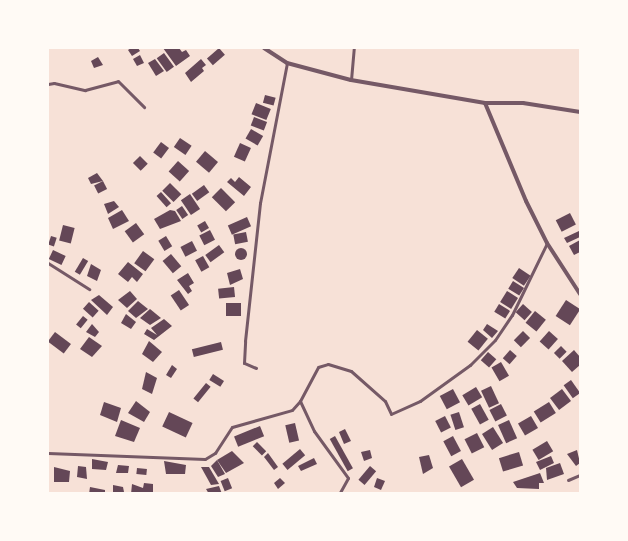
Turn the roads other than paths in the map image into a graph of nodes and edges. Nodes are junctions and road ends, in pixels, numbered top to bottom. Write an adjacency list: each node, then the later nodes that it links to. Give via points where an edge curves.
1 (264, 48): 3 (street)
2 (354, 48): 4 (street)
3 (287, 63): 4 (street); 13 (street, via 260,203 245,341 244,363)
4 (351, 80): 6 (street)
5 (48, 84): 7 (street, via 85,90 118,81)
6 (485, 103): 8 (street, via 523,103); 9 (street)
7 (144, 107)
8 (580, 112)
9 (547, 243): 12 (street); 14 (street, via 512,315 495,340 470,365 420,401 391,414 385,401 351,372 328,364 318,367)
10 (48, 263): 11 (street)
11 (88, 289)
12 (580, 294)
13 (256, 368)
14 (300, 401): 15 (street, via 292,410 232,427 215,453 205,459); 18 (street, via 314,431 348,478)
15 (48, 453)
16 (580, 475): 17 (street)
17 (568, 480)
18 (339, 494)

